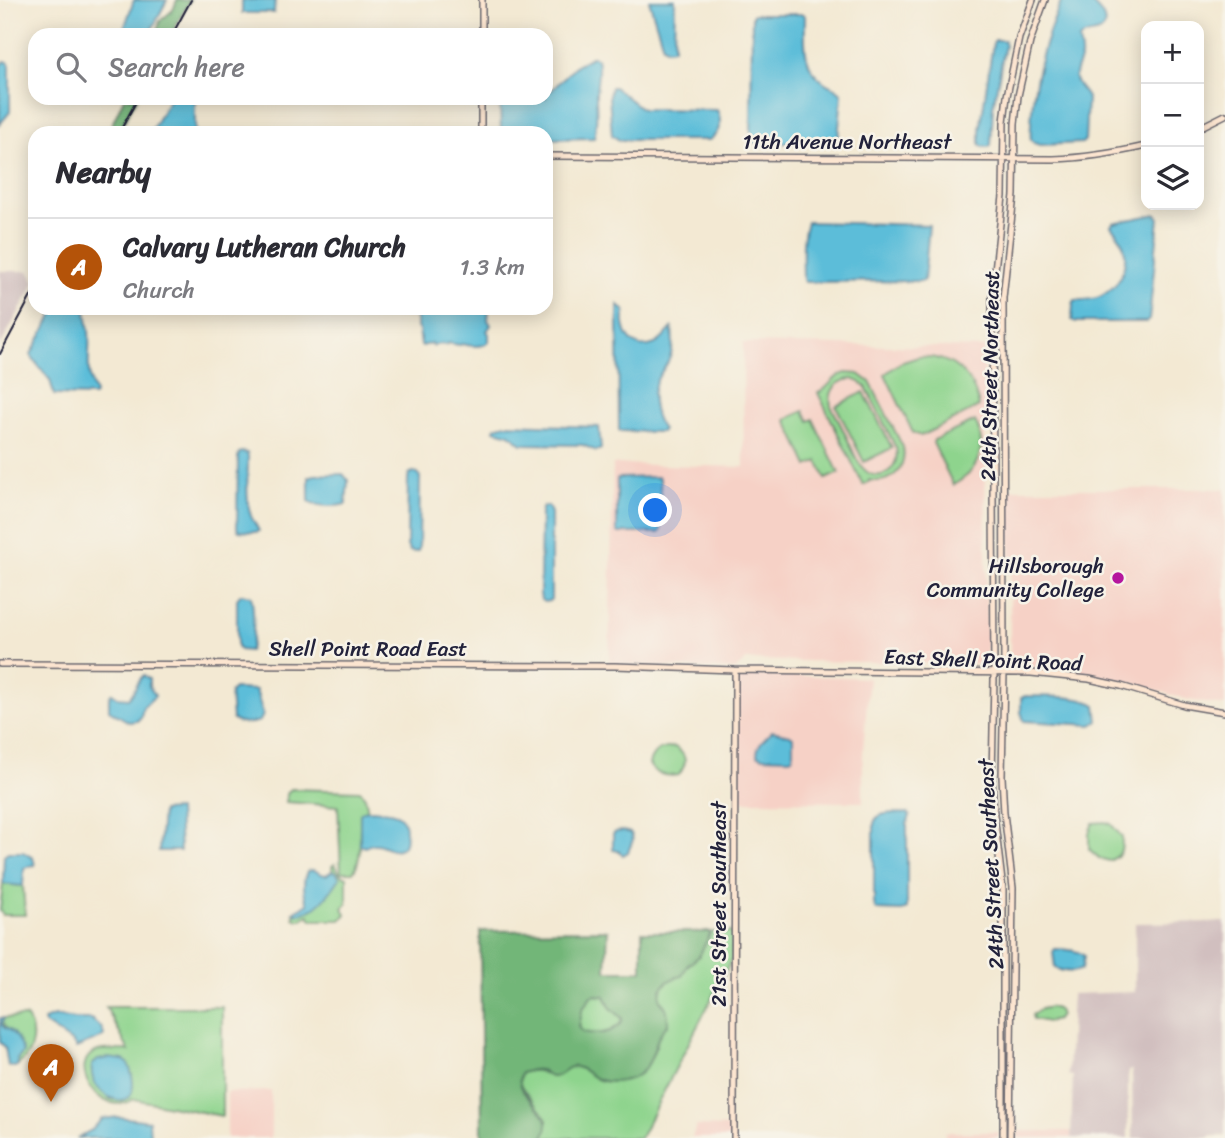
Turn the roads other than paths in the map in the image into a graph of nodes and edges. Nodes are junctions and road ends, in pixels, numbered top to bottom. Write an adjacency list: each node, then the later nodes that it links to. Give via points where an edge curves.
1 (482, 0): 4 (street)
2 (1033, 0): 11 (street, 24th Street Northeast, via 1019,38 1007,96)
3 (1045, 0): 12 (street, 24th Street Northeast, via 1022,74)
4 (482, 28)
5 (481, 105): 7 (street)
6 (1225, 116): 8 (street)
7 (481, 126)
8 (1204, 126)
9 (1142, 147): 12 (street, 11th Avenue Northeast, via 1082,158)
10 (553, 156): 11 (street, 11th Avenue Northeast)
11 (1004, 159): 12 (street, 11th Avenue Northeast); 15 (street, 24th Street Northeast, via 992,298)
12 (1014, 159): 16 (street, 24th Street Northeast, via 1003,311)
13 (0, 664): 14 (street, Shell Point Road East)
14 (735, 670): 15 (street, East Shell Point Road); 18 (street, 21st Street Southeast)
15 (993, 672): 16 (street, East Shell Point Road); 19 (street, 24th Street Southeast, via 992,778 1003,890)
16 (1004, 672): 17 (street, East Shell Point Road, via 1089,679); 20 (street, 24th Street Southeast, via 1002,777 1013,888)
17 (1225, 712)
18 (734, 1138)
19 (1003, 1138)
20 (1010, 1138)

